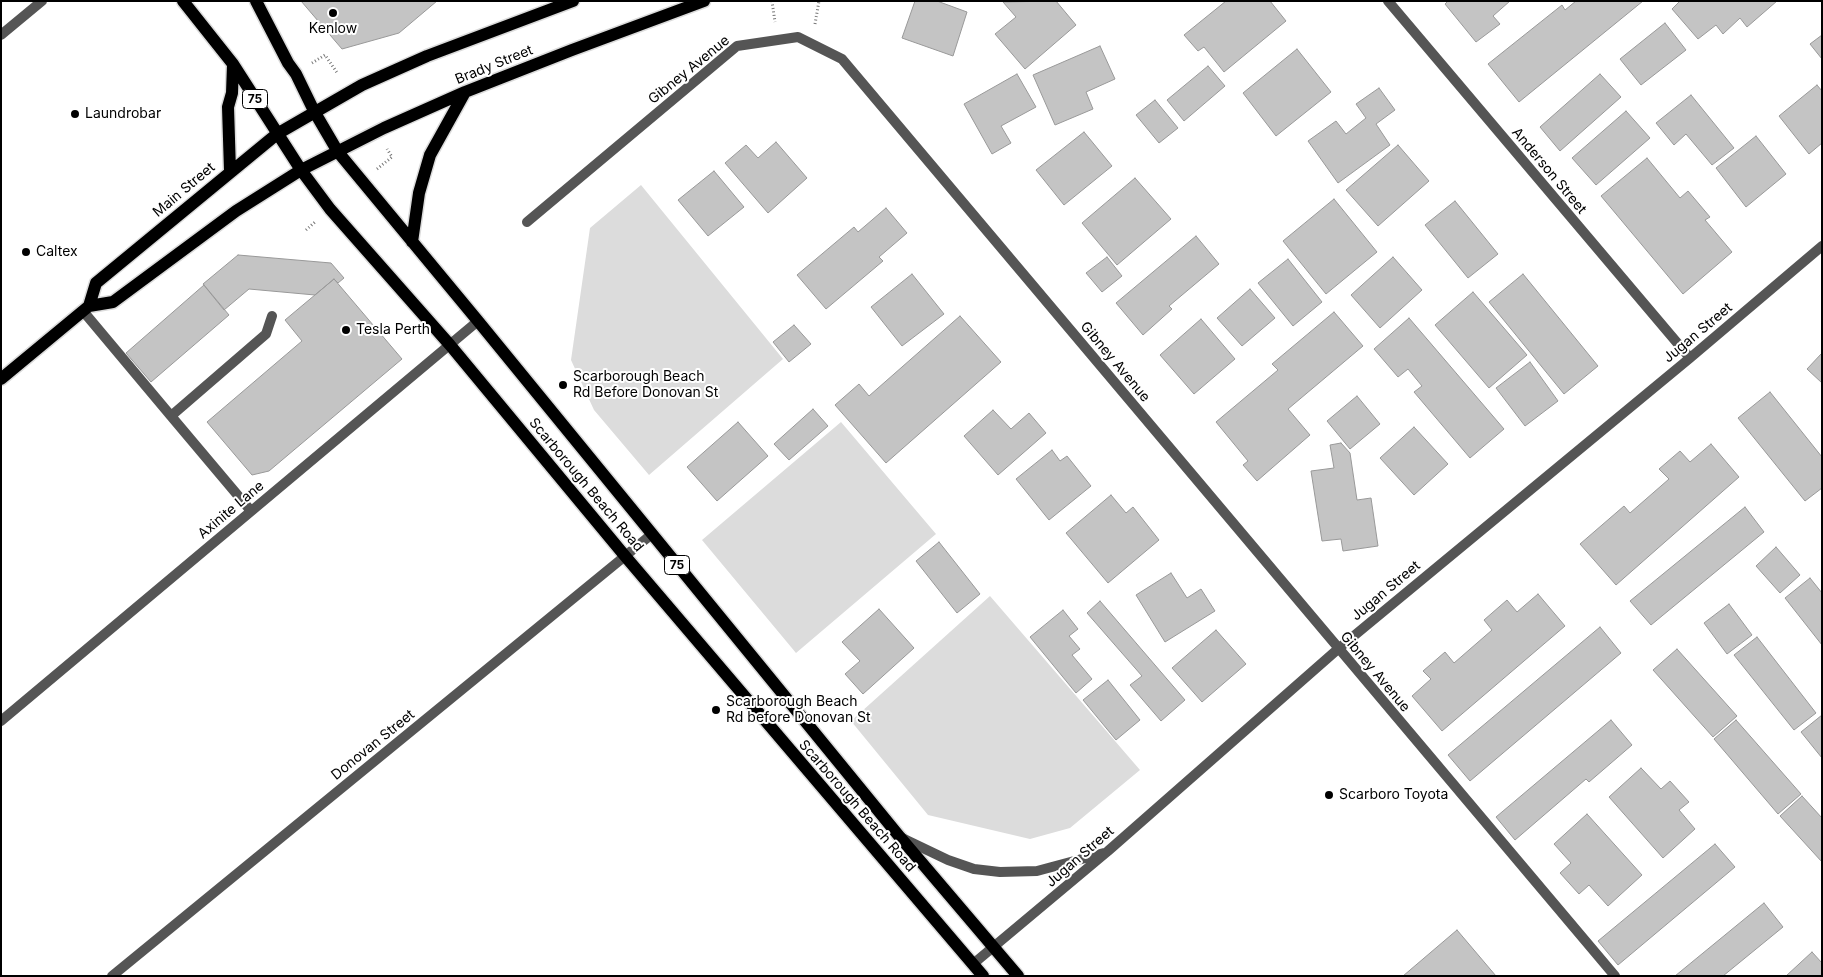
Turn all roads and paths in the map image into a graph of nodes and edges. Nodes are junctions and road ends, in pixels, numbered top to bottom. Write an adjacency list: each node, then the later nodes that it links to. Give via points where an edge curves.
1 (42, 1): 7 (street)
2 (183, 1): 8 (main road, Scarborough Beach Road / 75)
3 (256, 1): 10 (main road, Scarborough Beach Road / 75)
4 (573, 1): 10 (main road, via 427,56 362,85)
5 (704, 1): 9 (main road, Brady Street)
6 (1388, 1): 22 (street, Anderson Street)
7 (1, 35)
8 (233, 64): 11 (main road, Scarborough Beach Road / 75); 14 (main road, via 228,107)
9 (465, 92): 12 (main road, Brady Street); 16 (main road, via 430,155 419,193)
10 (314, 112): 11 (main road, Main Street); 12 (main road, Scarborough Beach Road / 75)
11 (276, 134): 13 (main road, Scarborough Beach Road / 75); 14 (main road, Main Street)
12 (338, 152): 13 (main road, Brady Street); 16 (main road, Scarborough Beach Road / 75)
13 (301, 170): 18 (main road, via 236,211 113,302); 21 (main road, Scarborough Beach Road / 75, via 335,215)
14 (230, 171): 18 (main road, Main Street, via 96,283)
15 (527, 222): 28 (street, Gibney Avenue, via 737,46 798,37 842,59)
16 (412, 242): 20 (main road, Scarborough Beach Road / 75)
17 (1822, 246): 22 (street, Jugan Street)
18 (86, 308): 23 (main road); 24 (street)
19 (272, 316): 24 (street, via 266,334)
20 (478, 321): 21 (street, Axinite Lane); 26 (main road, Scarborough Beach Road / 75)
21 (450, 345): 25 (street, Axinite Lane); 27 (main road, Scarborough Beach Road / 75)
22 (1690, 358): 28 (street, Jugan Street)
23 (1, 378)
24 (171, 416): 25 (street)
25 (251, 511): 29 (street, Axinite Lane)
26 (652, 534): 27 (street, Donovan Street); 30 (main road, Scarborough Beach Road / 75)
27 (625, 556): 33 (main road, Scarborough Beach Road / 75); 34 (street, Donovan Street)
28 (1338, 648): 31 (street, Jugan Street); 37 (street, Gibney Avenue)
29 (1, 721)
30 (899, 836): 31 (street, via 948,860 1000,872 1037,871); 32 (main road, Scarborough Beach Road / 75)
31 (1108, 851): 32 (street, Jugan Street)
32 (994, 947): 33 (street, Jugan Street); 36 (main road, Scarborough Beach Road / 75)
33 (973, 964): 35 (main road, Scarborough Beach Road / 75)
34 (112, 976)
35 (983, 976)
36 (1018, 976)
37 (1615, 976)

